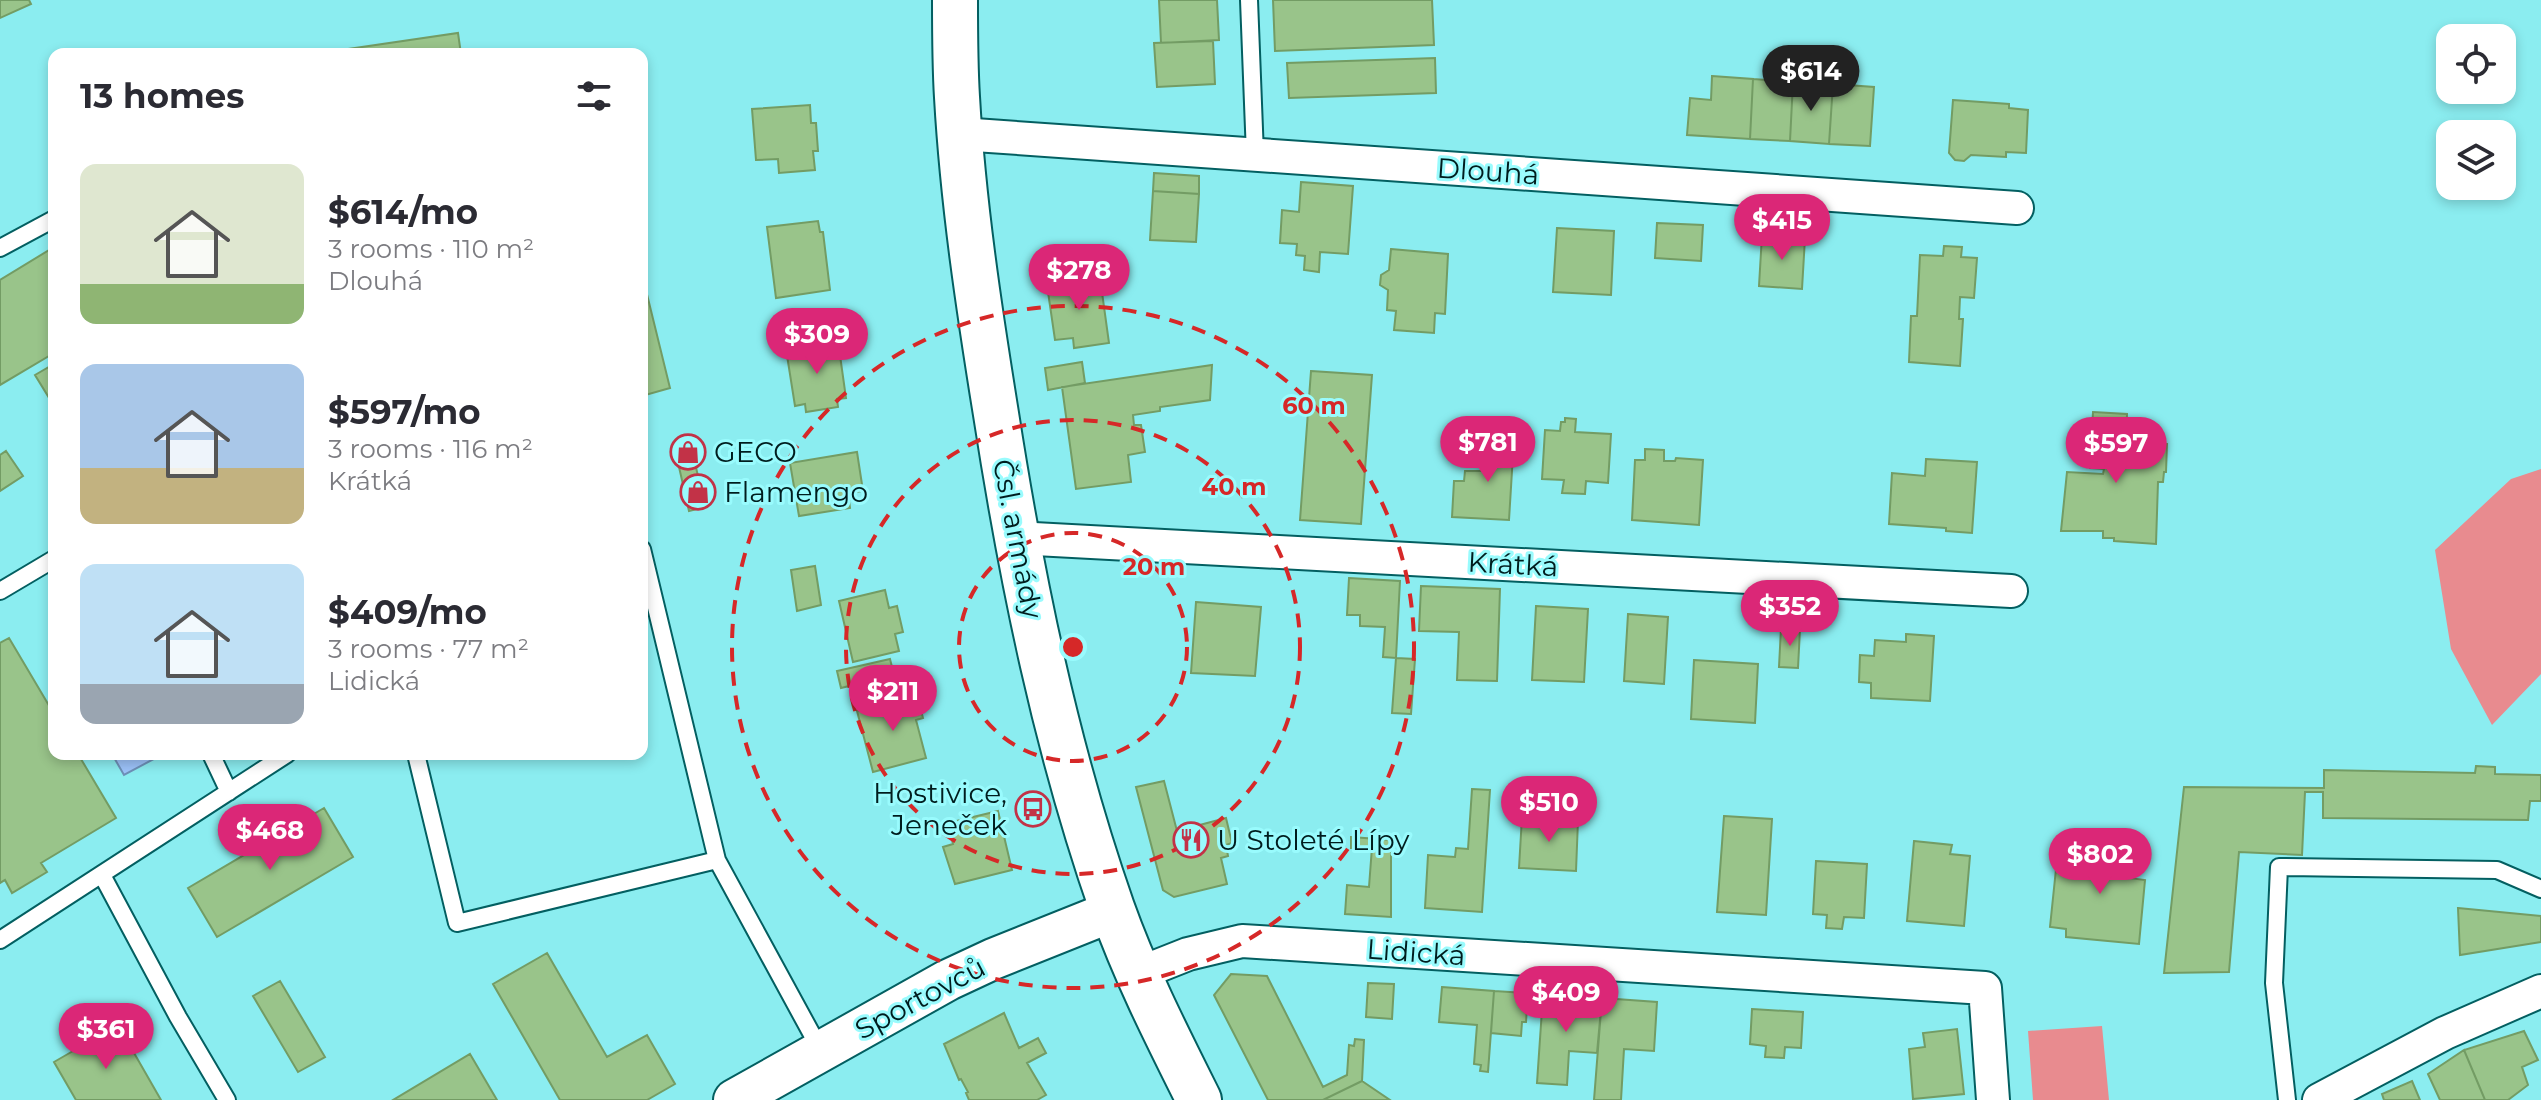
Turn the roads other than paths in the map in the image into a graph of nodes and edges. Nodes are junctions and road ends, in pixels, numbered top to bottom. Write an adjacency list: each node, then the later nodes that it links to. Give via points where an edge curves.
1 (955, 0): 3 (main road, Čsl. armády)
2 (1249, 0): 4 (lane)
3 (960, 134): 4 (street, Dlouhá); 8 (main road, Čsl. armády, via 981,319)
4 (1255, 155): 5 (street, Dlouhá)
5 (2017, 208)
6 (48, 222): 7 (lane)
7 (0, 248)
8 (1015, 538): 12 (street, Krátká); 20 (main road, Čsl. armády, via 1080,810)
9 (48, 563): 11 (lane)
10 (648, 574): 17 (lane)
11 (0, 591)
12 (2011, 591)
13 (214, 760): 16 (lane)
14 (278, 760): 16 (lane)
15 (417, 760): 17 (lane, via 457,923)
16 (229, 792): 18 (lane)
17 (717, 860): 24 (lane)
18 (102, 875): 21 (lane); 25 (lane)
19 (2541, 889): 29 (lane, via 2497,870 2279,867 2274,983)
20 (1113, 911): 22 (main road, Čsl. armády); 24 (street, Sportovců, via 948,980)
21 (0, 940)
22 (1140, 973): 27 (main road, Čsl. armády); 28 (street, Lidická, via 1242,941 1985,988)
23 (2541, 991): 30 (street, via 2445,1033)
24 (821, 1051): 26 (street, Sportovců)
25 (227, 1100)
26 (734, 1100)
27 (1199, 1100)
28 (1993, 1100)
29 (2287, 1100)
30 (2319, 1100)

